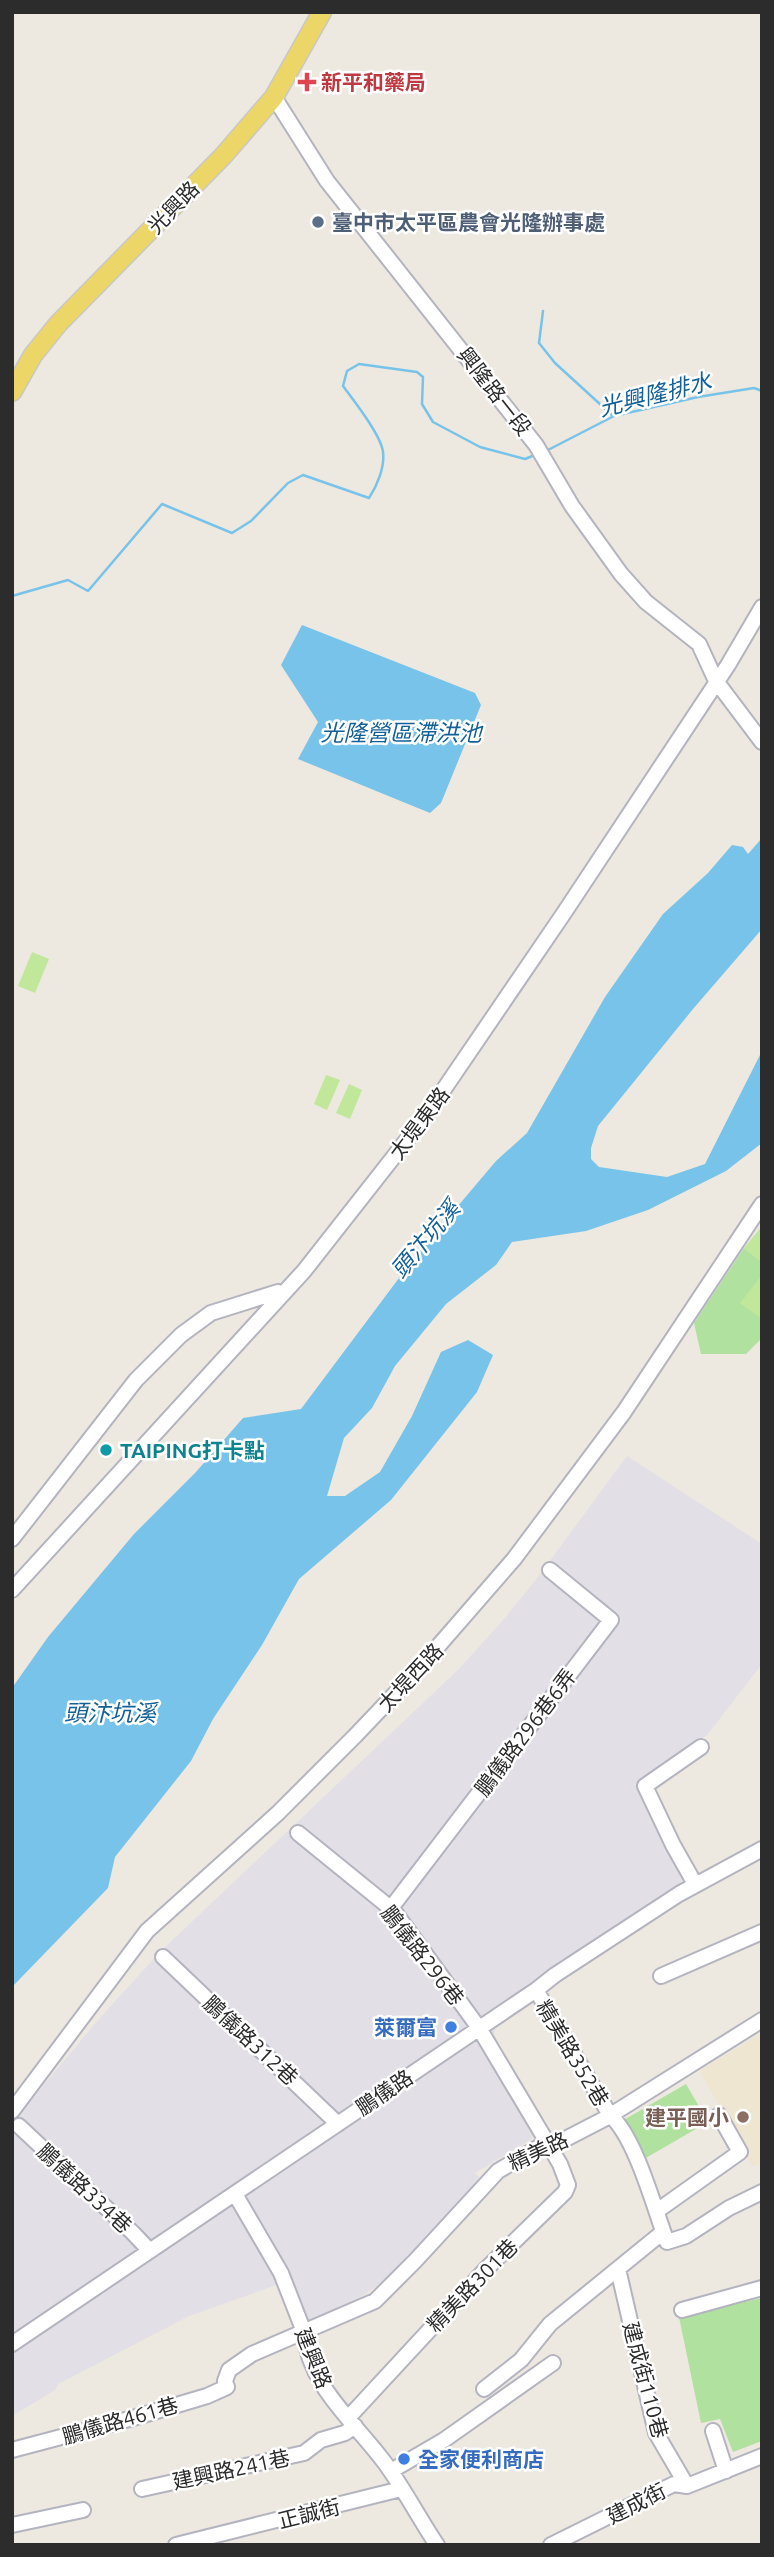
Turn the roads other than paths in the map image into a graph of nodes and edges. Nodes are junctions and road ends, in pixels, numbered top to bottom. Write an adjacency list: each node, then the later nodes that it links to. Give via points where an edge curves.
1 (322, 12): 2 (main road, 光興路)
2 (274, 97): 3 (main road, 光興路, via 223,156 58,324); 5 (street, 興隆路一段, via 327,181 536,445 572,506 629,582 646,602 699,644)
3 (12, 392)
4 (762, 607): 5 (street, 太堤東路)
5 (716, 681): 6 (street, 興隆路一段); 11 (street, 太堤東路, via 565,913 417,1127 285,1293)
6 (762, 742)
7 (762, 1204): 23 (street, 太堤西路, via 642,1387 514,1559 355,1736 278,1813 147,1931)
8 (278, 1292): 9 (street, via 211,1312 181,1335 136,1380)
9 (12, 1539)
10 (550, 1570): 16 (street, 鵬儀路296巷6弄, via 611,1620)
11 (12, 1590)
12 (701, 1747): 15 (street, via 645,1786)
13 (298, 1833): 16 (street, 鵬儀路296巷)
14 (762, 1849): 15 (street, 鵬儀路)
15 (695, 1884): 20 (street, 鵬儀路)
16 (391, 1908): 22 (street, 鵬儀路296巷)
17 (762, 1933): 19 (street)
18 (163, 1957): 26 (street, 鵬儀路312巷)
19 (661, 1976)
20 (536, 1990): 22 (street, 鵬儀路); 24 (street, 精美路352巷)
21 (762, 2020): 24 (street, 精美路)
22 (479, 2028): 26 (street, 鵬儀路); 28 (street, 鵬儀路296巷)
23 (12, 2111)
24 (610, 2115): 28 (street, 精美路); 31 (street, 精美路352巷, via 636,2158)
25 (719, 2115): 31 (street, via 740,2152)
26 (338, 2124): 30 (street, 鵬儀路)
27 (19, 2126): 33 (street, 鵬儀路334巷)
28 (550, 2147): 37 (street, 精美路, via 539,2147 498,2171 375,2301); 44 (street, 精美路301巷, via 568,2185 565,2192 485,2270)
29 (762, 2192): 32 (street, via 686,2236)
30 (235, 2194): 33 (street, 鵬儀路); 37 (street, 建興路, via 281,2273)
31 (657, 2211): 32 (street, 精美路352巷)
32 (665, 2237): 34 (street)
33 (150, 2251): 38 (street, 鵬儀路)
34 (618, 2269): 40 (street, via 550,2324); 50 (street, 建成街110巷, via 656,2433)
35 (762, 2288): 36 (street)
36 (682, 2309)
37 (304, 2332): 42 (street, 精美路, via 252,2354 229,2370); 44 (street, 建興路, via 321,2387)
38 (12, 2344)
39 (553, 2363): 41 (street)
40 (510, 2369): 41 (street); 43 (street)
41 (521, 2385): 48 (street)
42 (227, 2386): 46 (street, 鵬儀路461巷, via 133,2418)
43 (484, 2389)
44 (351, 2422): 48 (street, 建興路); 52 (street, 建興路241巷, via 345,2434 321,2440 304,2453)
45 (713, 2431): 49 (street)
46 (12, 2449)
47 (762, 2456): 49 (street, 建成街)
48 (391, 2471): 51 (street, 建興路)
49 (726, 2471): 50 (street, 建成街)
50 (687, 2486): 57 (street, 建成街, via 674,2484)
51 (401, 2488): 55 (street, 正誠街); 56 (street, 建興路)
52 (142, 2489)
53 (83, 2510): 54 (street)
54 (12, 2525)
55 (176, 2545)
56 (437, 2545)
57 (551, 2545)

